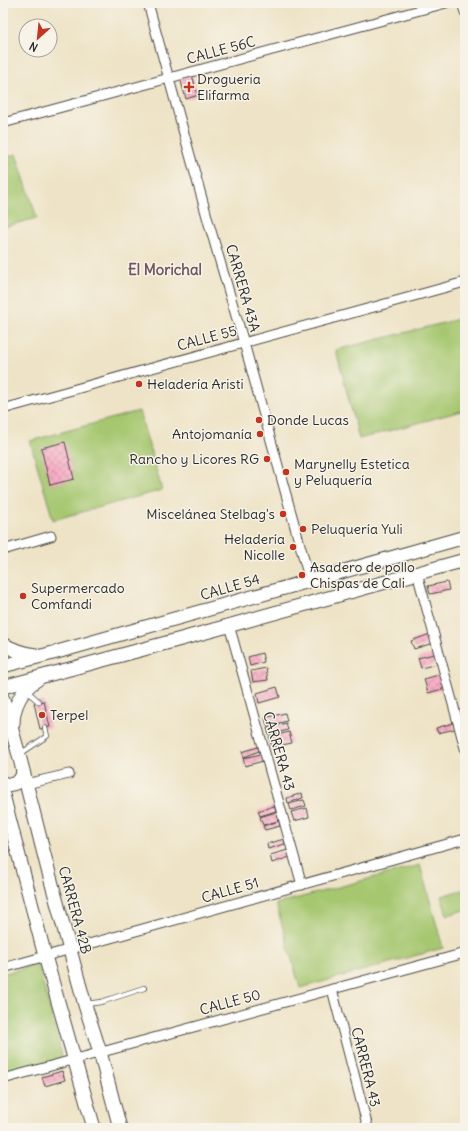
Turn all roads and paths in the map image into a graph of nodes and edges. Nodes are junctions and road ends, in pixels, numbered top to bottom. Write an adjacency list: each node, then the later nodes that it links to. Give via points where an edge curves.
1 (148, 3): 5 (street, CARRERA 43A)
2 (446, 3): 5 (street, CALLE 56C)
3 (462, 3): 4 (street)
4 (465, 12)
5 (169, 78): 6 (street, CALLE 56C); 8 (street, CARRERA 43A)
6 (3, 123)
7 (465, 282): 8 (street, CALLE 55)
8 (244, 343): 9 (street, CALLE 55); 15 (street, CARRERA 43A)
9 (3, 409)
10 (51, 536): 12 (street)
11 (465, 537): 15 (main road, CALLE 54)
12 (3, 550)
13 (465, 560): 14 (main road)
14 (417, 573): 16 (main road); 27 (street)
15 (310, 581): 18 (main road, CALLE 54)
16 (229, 625): 20 (main road); 35 (street, CARRERA 43)
17 (3, 644): 18 (main road, via 33,655)
18 (57, 652): 19 (main road, CALLE 54)
19 (3, 666)
20 (46, 675): 21 (main road); 22 (main road)
21 (3, 687)
22 (25, 690): 24 (lane); 26 (main road, via 16,707)
23 (3, 698): 26 (main road, CARRERA 42B)
24 (39, 702)
25 (45, 728): 28 (lane, via 47,736)
26 (13, 734): 28 (main road, CARRERA 42B)
27 (465, 748)
28 (19, 755): 29 (main road, CARRERA 42B)
29 (23, 771): 31 (main road, via 15,784); 32 (main road, CARRERA 42B)
30 (69, 774): 32 (street)
31 (3, 783)
32 (26, 784): 36 (main road, CARRERA 42B)
33 (3, 796): 38 (main road)
34 (465, 839): 35 (street, CALLE 51)
35 (302, 885): 36 (street, CALLE 51)
36 (70, 949): 38 (street, CALLE 51); 42 (main road, CARRERA 42B)
37 (465, 953): 41 (street, CALLE 50)
38 (45, 956): 39 (street, CALLE 51); 44 (main road)
39 (3, 968)
40 (144, 988): 42 (lane)
41 (332, 989): 43 (street, CALLE 50); 48 (street, CARRERA 43)
42 (85, 1005): 43 (main road, CARRERA 42B)
43 (100, 1052): 44 (street, CALLE 50); 47 (main road, CARRERA 42B)
44 (75, 1059): 45 (street, CALLE 50); 46 (main road)
45 (3, 1079)
46 (94, 1128)
47 (120, 1128)
48 (368, 1128)

